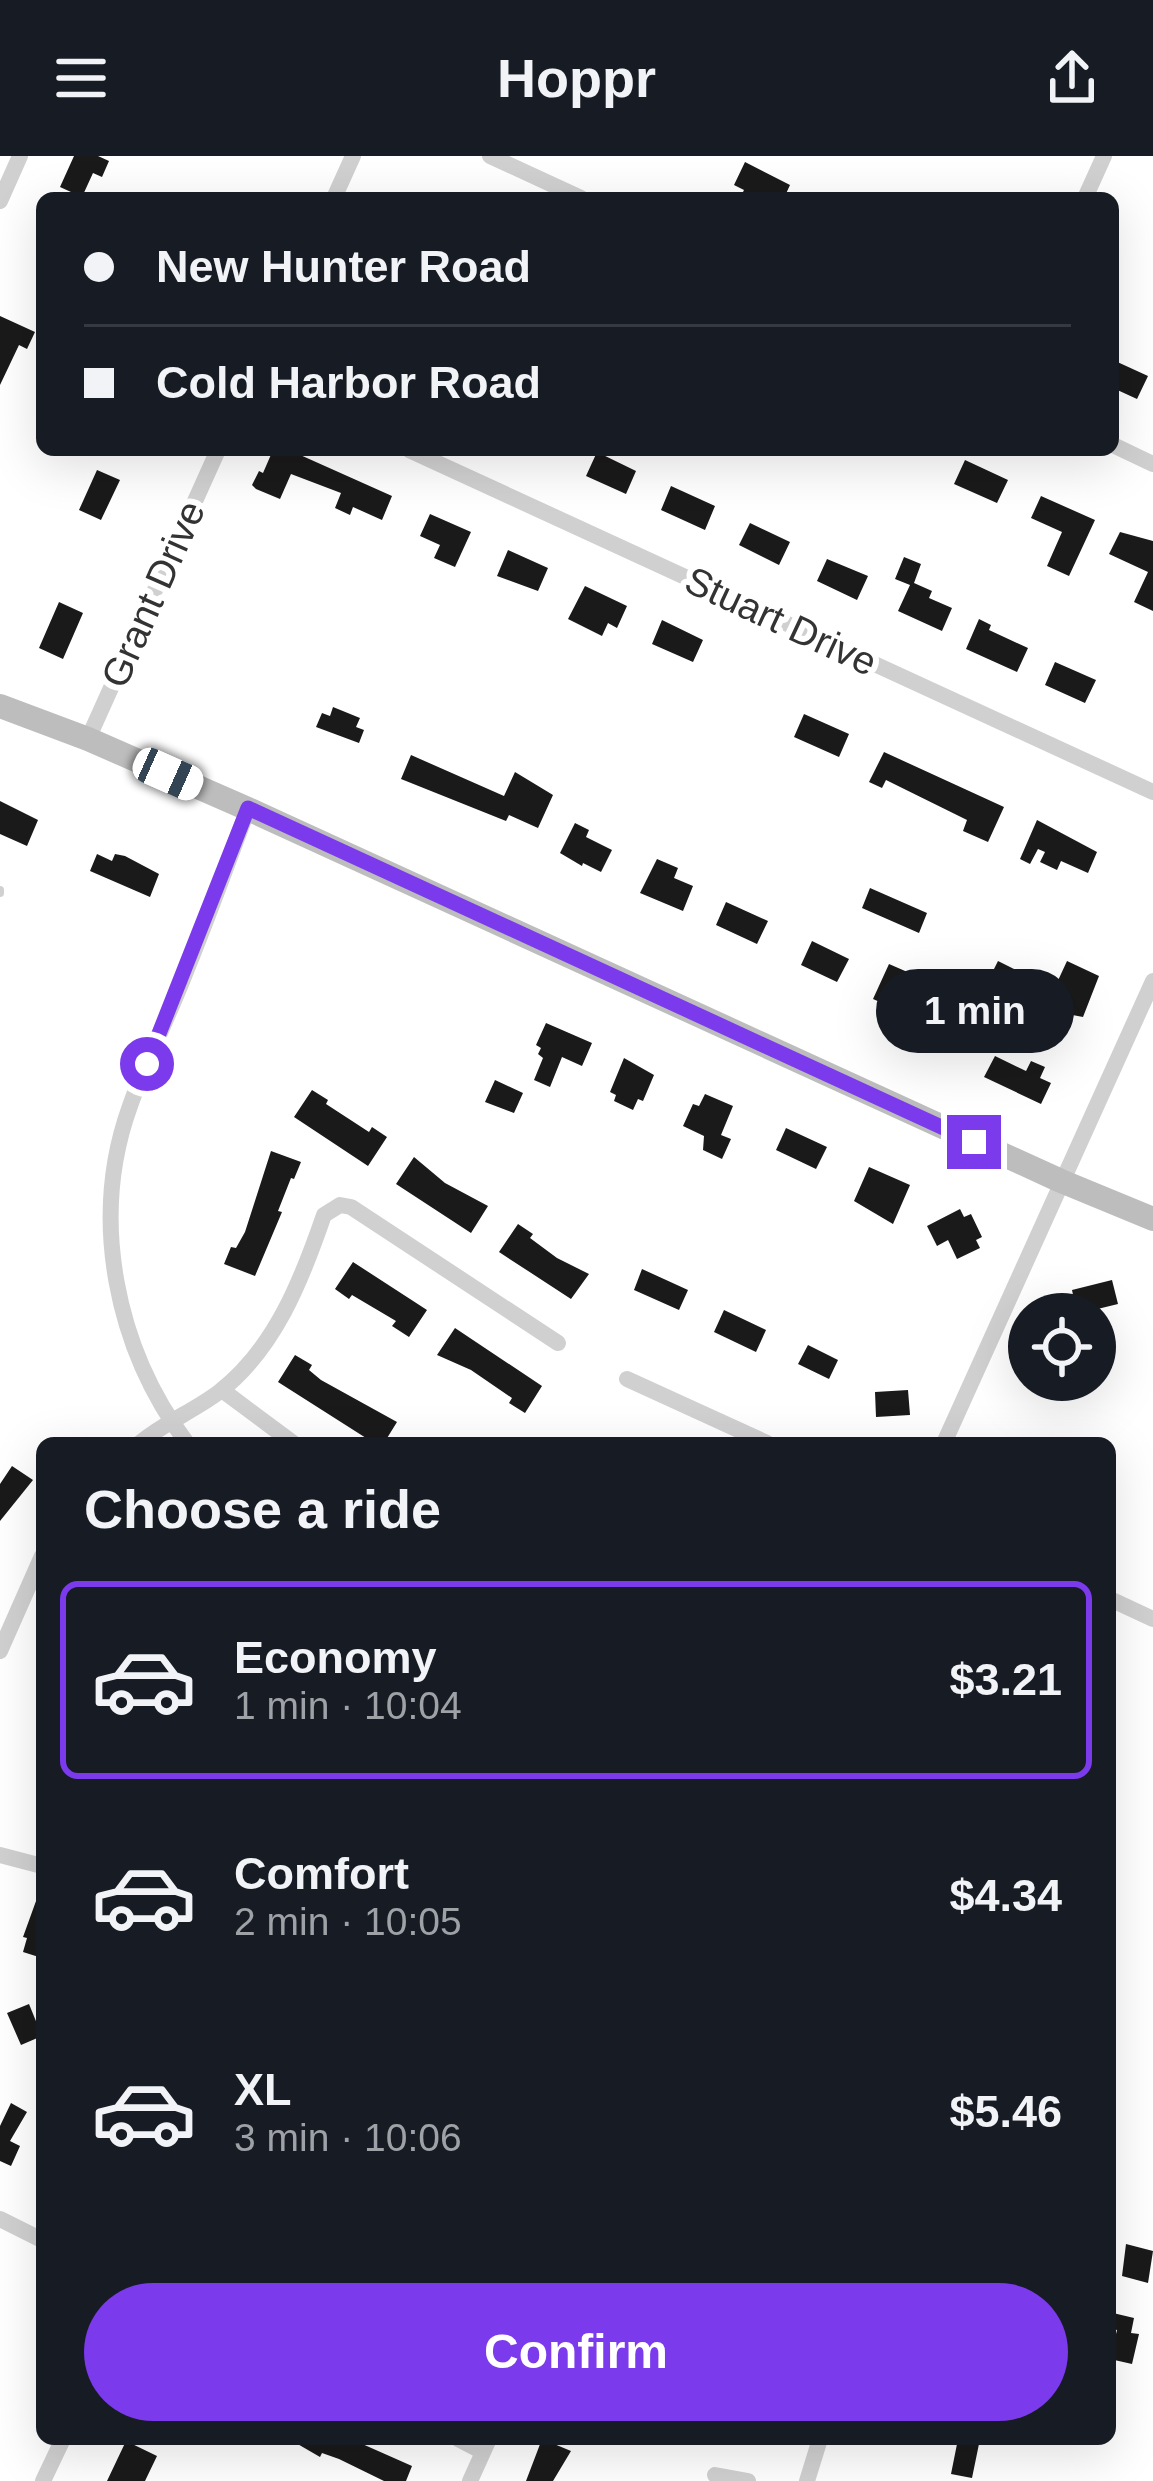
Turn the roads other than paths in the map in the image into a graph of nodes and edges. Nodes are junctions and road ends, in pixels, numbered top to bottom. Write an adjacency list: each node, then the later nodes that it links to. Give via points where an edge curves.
1 (20, 156): 8 (street)
2 (353, 156): 5 (street)
3 (490, 156): 6 (street)
4 (1104, 156): 7 (street)
5 (337, 192)
6 (568, 192)
7 (1087, 192)
8 (0, 201)
9 (1119, 449): 12 (street)
10 (215, 456): 14 (street, Grant Drive)
11 (422, 456): 15 (street, Stuart Drive)
12 (1153, 464)
13 (0, 706): 14 (main road)
14 (88, 739): 16 (main road)
15 (1153, 792)
16 (248, 808): 18 (main road); 23 (street, via 129,1108 113,1190 122,1313)
17 (1153, 981): 18 (street)
18 (1061, 1181): 19 (main road); 28 (street)
19 (1153, 1219)
20 (558, 1343): 22 (street, via 340,1205 325,1215 275,1329)
21 (627, 1379): 27 (street)
22 (221, 1390): 23 (street); 26 (street)
23 (170, 1420): 24 (street); 25 (street)
24 (148, 1437)
25 (183, 1437)
26 (285, 1437)
27 (754, 1437)
28 (947, 1437)
29 (36, 1570): 32 (street)
30 (1116, 1602): 31 (street)
31 (1153, 1618)
32 (0, 1651)
33 (0, 1855): 34 (street)
34 (36, 1864)
35 (0, 2219): 36 (street)
36 (36, 2237)
37 (60, 2445): 41 (street)
38 (818, 2445): 44 (street)
39 (486, 2446): 42 (street)
40 (715, 2475): 43 (street)
41 (43, 2481)
42 (470, 2481)
43 (748, 2481)
44 (807, 2481)

